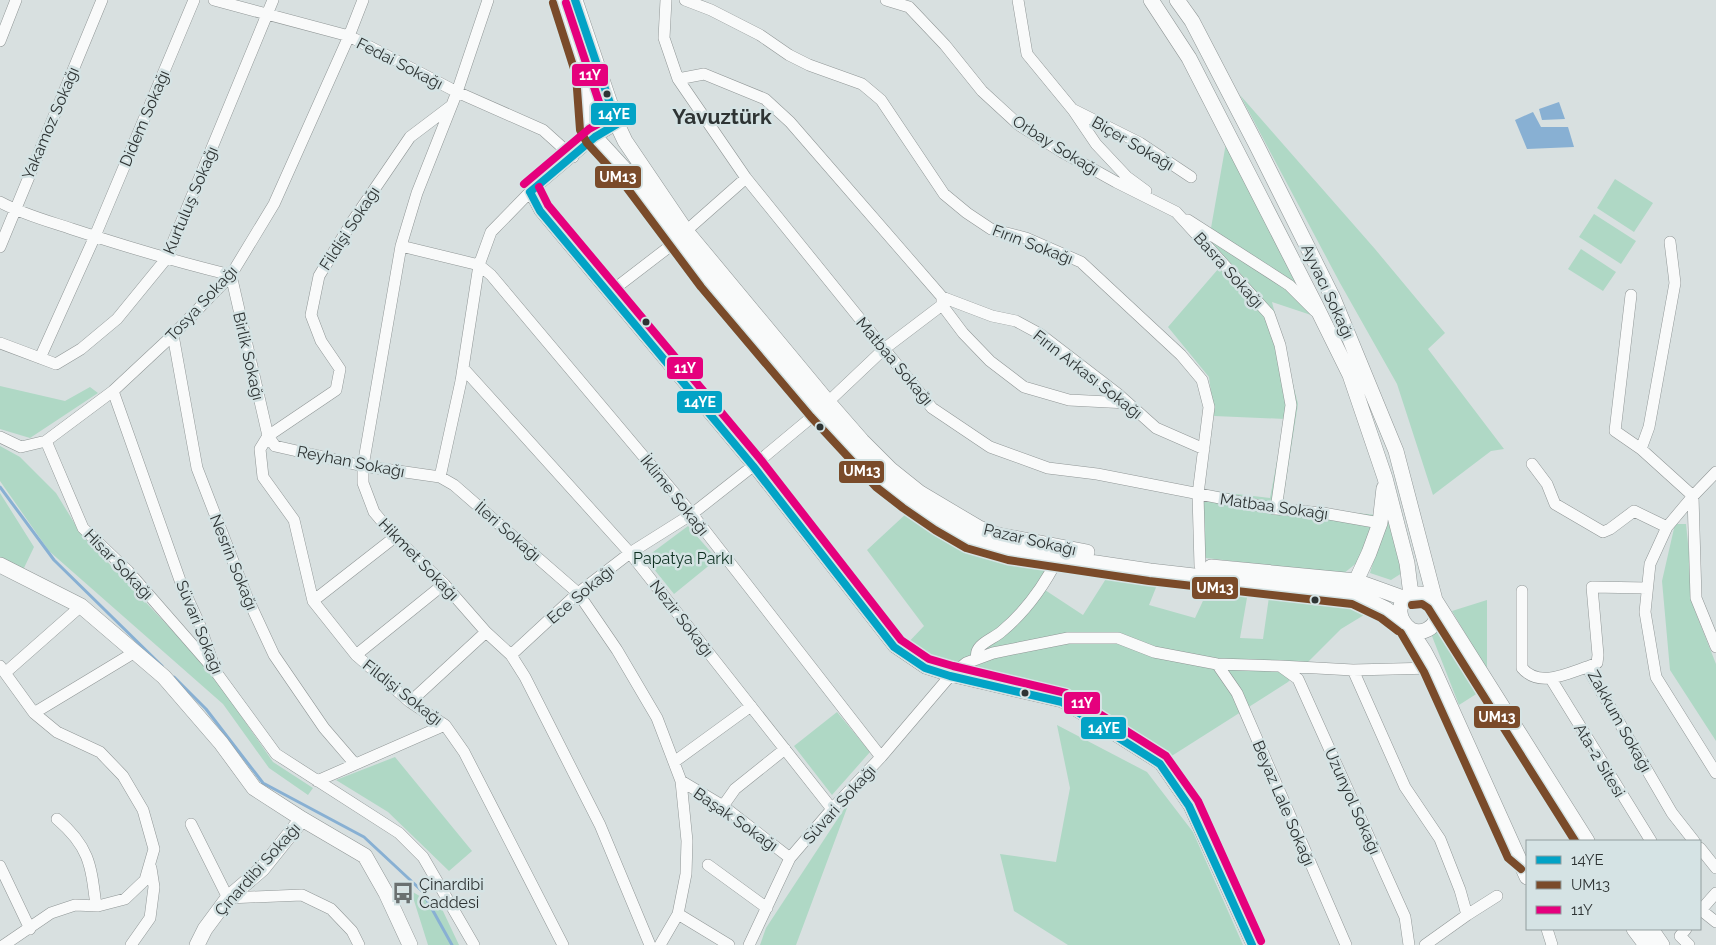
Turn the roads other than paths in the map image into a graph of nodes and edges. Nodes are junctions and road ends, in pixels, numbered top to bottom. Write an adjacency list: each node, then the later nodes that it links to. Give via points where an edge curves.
1 (16, 0): 18 (street)
2 (102, 0): 30 (street, Yakamoz Sokağı)
3 (194, 0): 33 (street, Didem Sokağı)
4 (214, 0): 16 (street, Fedai Sokağı)
5 (273, 0): 16 (street, Kurtuluş Sokağı)
6 (363, 0): 17 (street, Tosya Sokağı)
7 (488, 0): 20 (street, Fildişi Sokağı)
8 (563, 0): 24 (main road, via 586,73 588,115)
9 (575, 0): 23 (main road, Pazar Sokağı)
10 (666, 0): 19 (street, Matbaa Sokağı, via 664,38)
11 (685, 0): 55 (street, Fırın Sokağı, via 760,35 809,65 862,84 881,100 944,194 967,213 991,229 1026,238 1082,262 1181,355 1202,380 1208,407)
12 (1018, 0): 22 (street, Ayvacı Sokağı, via 1027,54)
13 (1151, 0): 43 (main road, Ayvacı Sokağı, via 1189,58)
14 (1177, 0): 81 (main road, Ayvacı Sokağı, via 1192,21 1333,298 1396,451)
15 (893, 1): 31 (street, Orbay Sokağı, via 909,7 982,91 1020,125 1078,161)
16 (267, 14): 17 (street, Fedai Sokağı); 37 (street, Kurtuluş Sokağı)
17 (349, 36): 20 (street, Fedai Sokağı); 39 (street, Tosya Sokağı, via 274,204)
18 (0, 41)
19 (678, 78): 27 (street, Matbaa Sokağı); 42 (street, via 704,74 764,99 790,122)
20 (457, 92): 21 (street, Fildişi Sokağı); 25 (street, Fedai Sokağı, via 543,130)
21 (451, 106): 35 (street, Hikmet Sokağı, via 417,193); 52 (street, Fildişi Sokağı, via 410,137 318,276 311,315 321,341 340,369 336,390)
22 (1074, 110): 26 (street, Biçer Sokağı, via 1140,143); 31 (street, Ayvacı Sokağı, via 1096,144 1127,177)
23 (617, 124): 24 (street); 32 (main road, Pazar Sokağı)
24 (594, 137): 25 (street); 32 (main road, Pazar Sokağı)
25 (572, 157): 28 (street)
26 (1191, 177)
27 (746, 178): 32 (street); 46 (street, Matbaa Sokağı)
28 (530, 192): 38 (street, via 491,232); 40 (street, via 540,210)
29 (0, 202): 30 (street)
30 (14, 210): 33 (street); 36 (street, Yakamoz Sokağı)
31 (1176, 212): 43 (street, Ayvacı Sokağı, via 1289,285); 65 (street, Basra Sokağı, via 1269,314 1280,344 1291,405)
32 (682, 235): 40 (street); 51 (main road, Pazar Sokağı)
33 (95, 236): 37 (street); 47 (street, Didem Sokağı)
34 (1670, 242): 56 (street, via 1675,283 1649,427)
35 (401, 246): 38 (street); 58 (street, Hikmet Sokağı)
36 (0, 247)
37 (166, 259): 39 (street); 47 (street, Kurtuluş Sokağı, via 117,319 81,349 56,364)
38 (479, 265): 48 (street); 66 (street, İklime Sokağı, via 492,275)
39 (231, 275): 44 (street, Tosya Sokağı); 52 (street, Birlik Sokağı)
40 (609, 293): 59 (street)
41 (1631, 295): 56 (street, via 1615,431)
42 (942, 301): 46 (street, Ece Sokağı); 50 (street, Fırın Arkası Sokağı, via 1016,321 1040,334); 50 (street, via 963,333 990,361 1024,387 1069,400)
43 (1322, 317): 62 (main road, Ayvacı Sokağı, via 1353,385)
44 (173, 335): 49 (street, Tosya Sokağı); 106 (street, Nesrin Sokağı, via 197,468 247,597 274,655 324,728)
45 (0, 343): 47 (street, Kurtuluş Sokağı)
46 (884, 349): 51 (street, Ece Sokağı); 63 (street, Matbaa Sokağı, via 932,408 990,447 1048,468)
47 (40, 358)
48 (463, 368): 61 (street); 70 (street, Nezir Sokağı)
49 (112, 391): 54 (street, Tosya Sokağı); 96 (street, Süvari Sokağı)
50 (1128, 403): 55 (street, Fırın Arkası Sokağı, via 1156,428)
51 (823, 406): 59 (street, Ece Sokağı); 71 (main road, Pazar Sokağı, via 883,480 941,522 981,542); 73 (main road, Pazar Sokağı, via 920,493 979,528 998,535 1120,559)
52 (268, 436): 58 (street, Reyhan Sokağı, via 275,446); 80 (street, Fildişi Sokağı, via 260,449 263,477 294,520)
53 (0, 437): 54 (street, Tosya Sokağı, via 21,447)
54 (46, 441): 96 (street, Hisar Sokağı, via 83,528 128,571)
55 (1204, 449): 63 (street, Fırın Sokağı)
56 (1641, 449): 64 (street)
57 (1532, 464): 68 (street, via 1547,484 1555,504 1603,532 1634,511)
58 (363, 466): 61 (street, Reyhan Sokağı); 69 (street, Hikmet Sokağı, via 363,483 374,512)
59 (753, 466): 66 (street, Ece Sokağı); 97 (street, via 894,647 925,668)
60 (1716, 472): 64 (street)
61 (440, 477): 78 (street, İleri Sokağı, via 454,485)
62 (1385, 478): 67 (main road); 79 (main road, Ayvacı Sokağı, via 1407,563)
63 (1198, 494): 65 (street, Matbaa Sokağı); 73 (street, Fırın Sokağı)
64 (1693, 496): 68 (street); 85 (street, via 1696,598)
65 (1276, 509): 67 (street, Matbaa Sokağı)
66 (692, 514): 70 (street, Ece Sokağı); 104 (street, İklime Sokağı)
67 (1380, 523): 74 (main road)
68 (1667, 527): 76 (street, via 1650,564)
69 (395, 537): 75 (street, Hikmet Sokağı); 80 (street)
70 (630, 553): 78 (street, Ece Sokağı); 100 (street, Nezir Sokağı)
71 (1058, 558): 83 (main road, Pazar Sokağı, via 1355,594 1386,609); 89 (street, via 1030,601 1009,625 978,648)
72 (0, 565): 82 (main road)
73 (1200, 566): 74 (main road, Pazar Sokağı)
74 (1356, 581): 79 (main road, Pazar Sokağı)
75 (444, 584): 84 (street, Hikmet Sokağı); 87 (street)
76 (1647, 588): 92 (street, Zakkum Sokağı, via 1592,587 1598,655 1597,663); 107 (street, via 1644,612 1656,677)
77 (1522, 591): 98 (street, via 1522,668 1528,674)
78 (578, 592): 88 (street, Ece Sokağı); 105 (street, İleri Sokağı, via 657,718)
79 (1409, 597): 81 (main road, via 1424,594); 83 (main road, via 1401,611)
80 (313, 601): 87 (street, Fildişi Sokağı)
81 (1436, 603): 83 (main road, via 1438,618 1431,628 1420,631); 115 (main road, Ayvacı Sokağı)
82 (81, 606): 86 (main road); 94 (street)
83 (1406, 626): 93 (main road, Pazar Sokağı)
84 (486, 632): 88 (street, Hikmet Sokağı); 99 (street)
85 (1716, 647)
86 (135, 652): 101 (street); 113 (main road, via 164,677 254,788)
87 (356, 655): 99 (street, Fildişi Sokağı)
88 (511, 655): 151 (street, Hikmet Sokağı, via 600,825)
89 (976, 658): 90 (street, via 1068,638 1118,638 1154,652); 97 (street)
90 (1217, 664): 91 (street); 156 (street, Beyaz Lale Sokağı, via 1237,693)
91 (1280, 666): 95 (street); 157 (street, Uzunyol Sokağı, via 1298,679 1405,917)
92 (1587, 667): 98 (street); 119 (street, Zakkum Sokağı, via 1672,813)
93 (1433, 668): 95 (street); 122 (main road, Pazar Sokağı)
94 (3, 670): 101 (street)
95 (1353, 670): 136 (street, via 1405,787 1440,838)
96 (216, 672): 108 (street, Süvari Sokağı, via 276,754)
97 (950, 676): 104 (street, Süvari Sokağı); 155 (street, via 1062,702 1160,764 1189,806)
98 (1551, 679): 118 (street, Ata-2 Sitesi)
99 (410, 702): 102 (street, Fildişi Sokağı)
100 (750, 706): 103 (street, Nezir Sokağı); 105 (street)
101 (34, 713): 123 (street, via 57,732 100,752 123,776 143,810 154,849)
102 (446, 725): 106 (street); 150 (street, Fildişi Sokağı, via 464,752)
103 (785, 750): 110 (street, via 735,789); 111 (street, Nezir Sokağı)
104 (881, 757): 111 (street, Süvari Sokağı)
105 (674, 762): 109 (street, İleri Sokağı)
106 (355, 764): 108 (street)
107 (1716, 773)
108 (316, 781): 149 (street, Süvari Sokağı, via 398,833 423,857)
109 (681, 781): 110 (street, Başak Sokağı); 135 (street, İleri Sokağı, via 687,841 686,874)
110 (723, 806): 121 (street, Başak Sokağı)
111 (832, 809): 121 (street, Süvari Sokağı)
112 (57, 819): 131 (street, via 82,844 92,872)
113 (302, 819): 130 (main road, Çınardibi Sokağı, via 262,869); 148 (main road, via 365,856)
114 (191, 824): 130 (street)
115 (1577, 826): 116 (main road); 117 (main road, Ayvacı Sokağı)
116 (1573, 840)
117 (1586, 840)
118 (1649, 840)
119 (1693, 840)
120 (1701, 849): 126 (street)
121 (790, 858): 132 (street, Süvari Sokağı)
122 (1522, 858): 127 (main road, Pazar Sokağı)
123 (150, 864): 131 (street, via 145,880 125,898); 145 (street, via 154,887 150,918)
124 (708, 865): 132 (street)
125 (0, 866): 138 (street)
126 (1716, 868)
127 (1526, 873)
128 (1716, 893): 133 (street)
129 (1497, 896): 136 (street)
130 (228, 898): 146 (main road, Çınardibi Sokağı); 147 (street, via 302,895 331,909 352,931)
131 (96, 906): 138 (street, via 75,905 51,914)
132 (767, 908): 154 (street, Süvari Sokağı)
133 (1701, 909)
134 (1701, 911): 137 (street)
135 (678, 914): 152 (street, İleri Sokağı); 153 (street)
136 (1467, 915): 158 (street)
137 (1716, 922)
138 (30, 929): 143 (street)
139 (1547, 930): 159 (street)
140 (1635, 930): 160 (main road)
141 (1652, 930): 161 (main road)
142 (1685, 930): 162 (street, via 1680,936)
143 (19, 942): 144 (street)
144 (4, 945)
145 (131, 945)
146 (196, 945)
147 (359, 945)
148 (410, 945)
149 (474, 945)
150 (563, 945)
151 (650, 945)
152 (660, 945)
153 (729, 945)
154 (749, 945)
155 (1252, 945)
156 (1346, 945)
157 (1409, 945)
158 (1425, 945)
159 (1552, 945)
160 (1646, 945)
161 (1662, 945)
162 (1689, 945)

